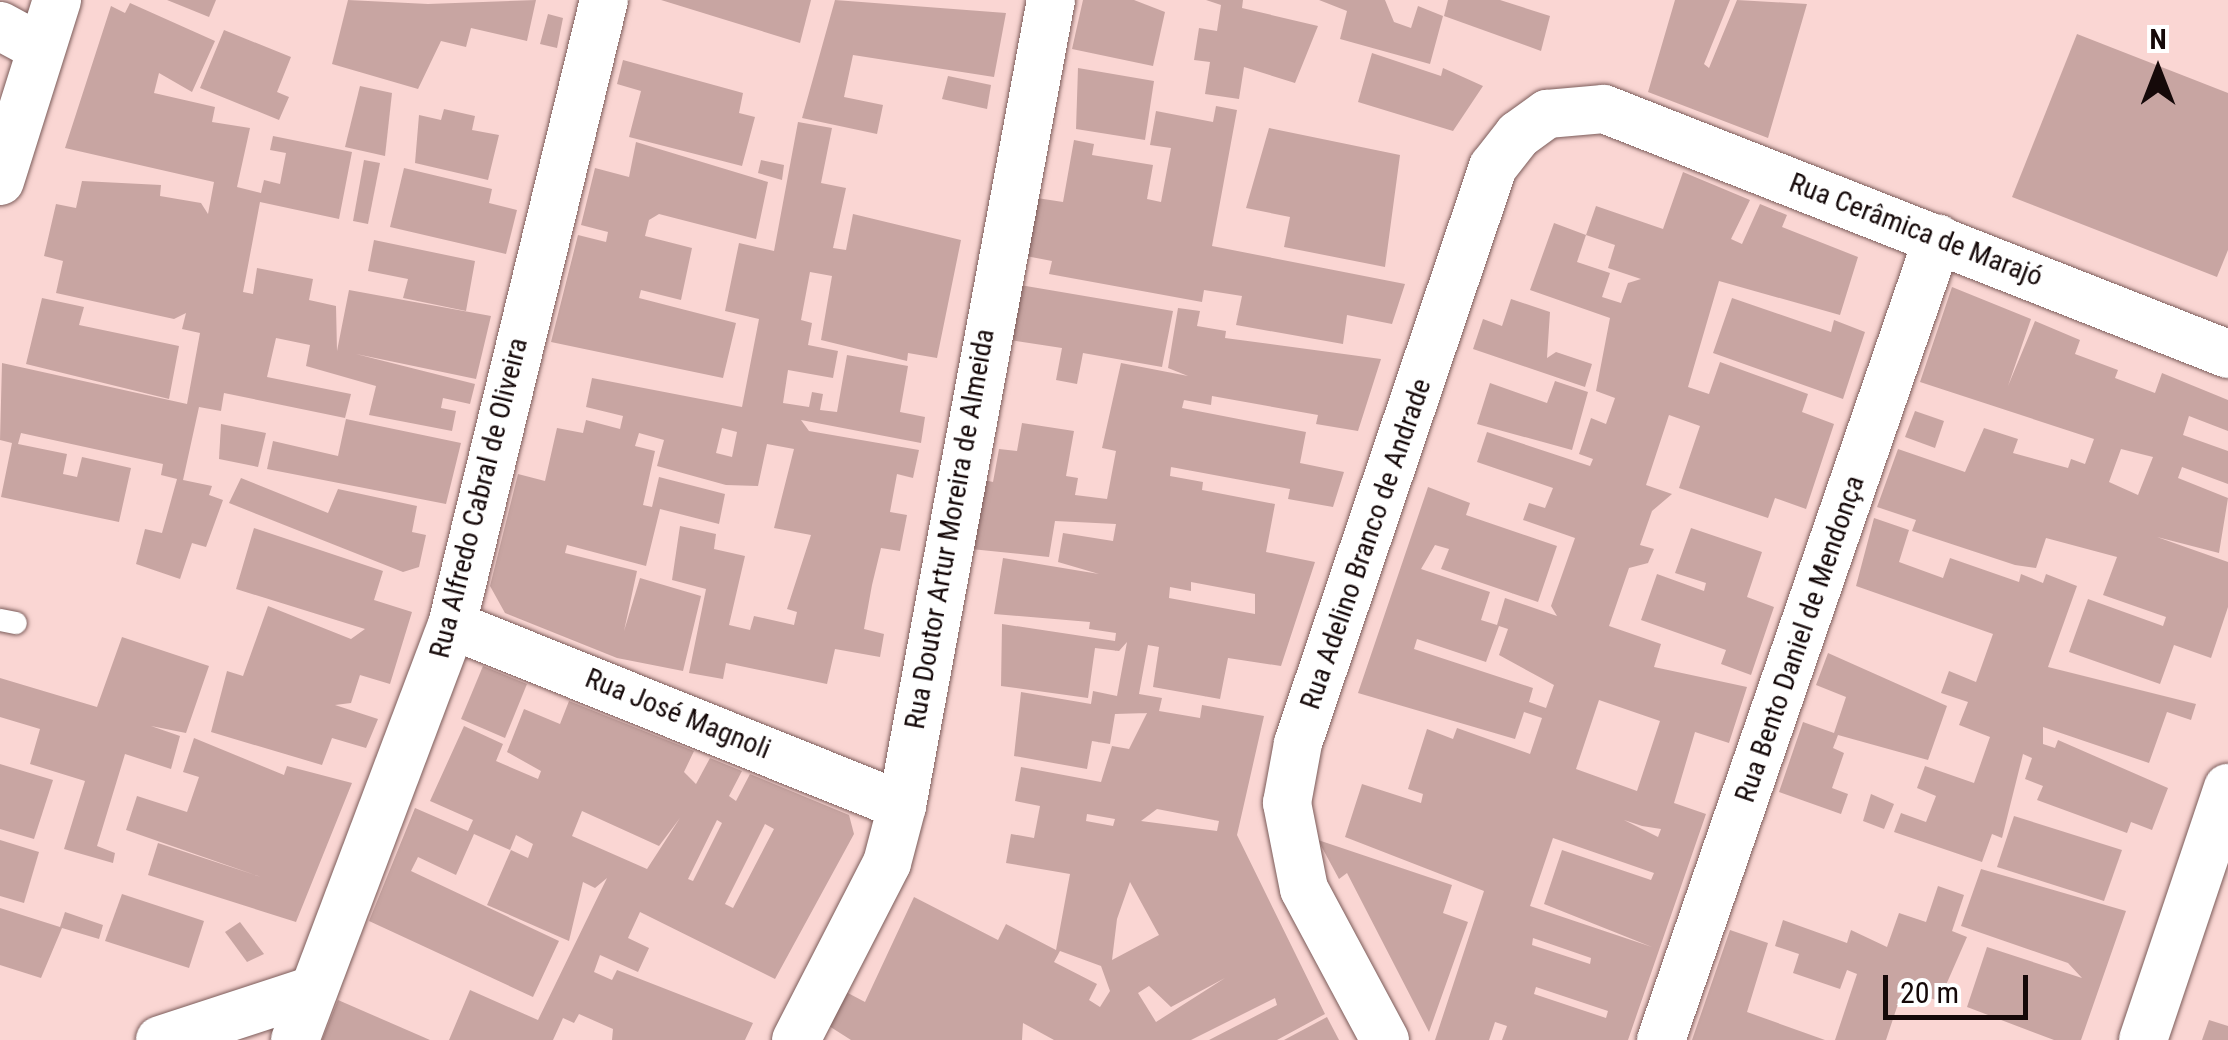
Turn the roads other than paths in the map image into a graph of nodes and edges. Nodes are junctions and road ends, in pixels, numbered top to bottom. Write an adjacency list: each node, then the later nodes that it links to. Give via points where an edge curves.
1 (57, 0): 4 (street)
2 (604, 0): 9 (street, Rua Alfredo Cabral de Oliveira)
3 (1051, 0): 11 (street, Rua Doutor Artur Moreira de Almeida)
4 (20, 37): 6 (street)
5 (1604, 109): 7 (street, Rua Cerâmica de Marajó); 16 (street, Rua Adelino Branco de Andrade, via 1548,114 1493,167 1298,743 1291,846 1304,889)
6 (0, 181)
7 (1938, 238): 8 (street, Rua Cerâmica de Marajó); 17 (street, Rua Bento Daniel de Mendonça)
8 (2228, 354)
9 (452, 624): 11 (street, Rua José Magnoli); 12 (street, Rua Alfredo Cabral de Oliveira)
10 (2228, 788): 18 (street)
11 (902, 806): 15 (street, Rua Doutor Artur Moreira de Almeida, via 879,879)
12 (314, 990): 13 (street); 14 (street, Rua Alfredo Cabral de Oliveira)
13 (160, 1040)
14 (294, 1040)
15 (796, 1040)
16 (1385, 1040)
17 (1660, 1040)
18 (2143, 1040)

